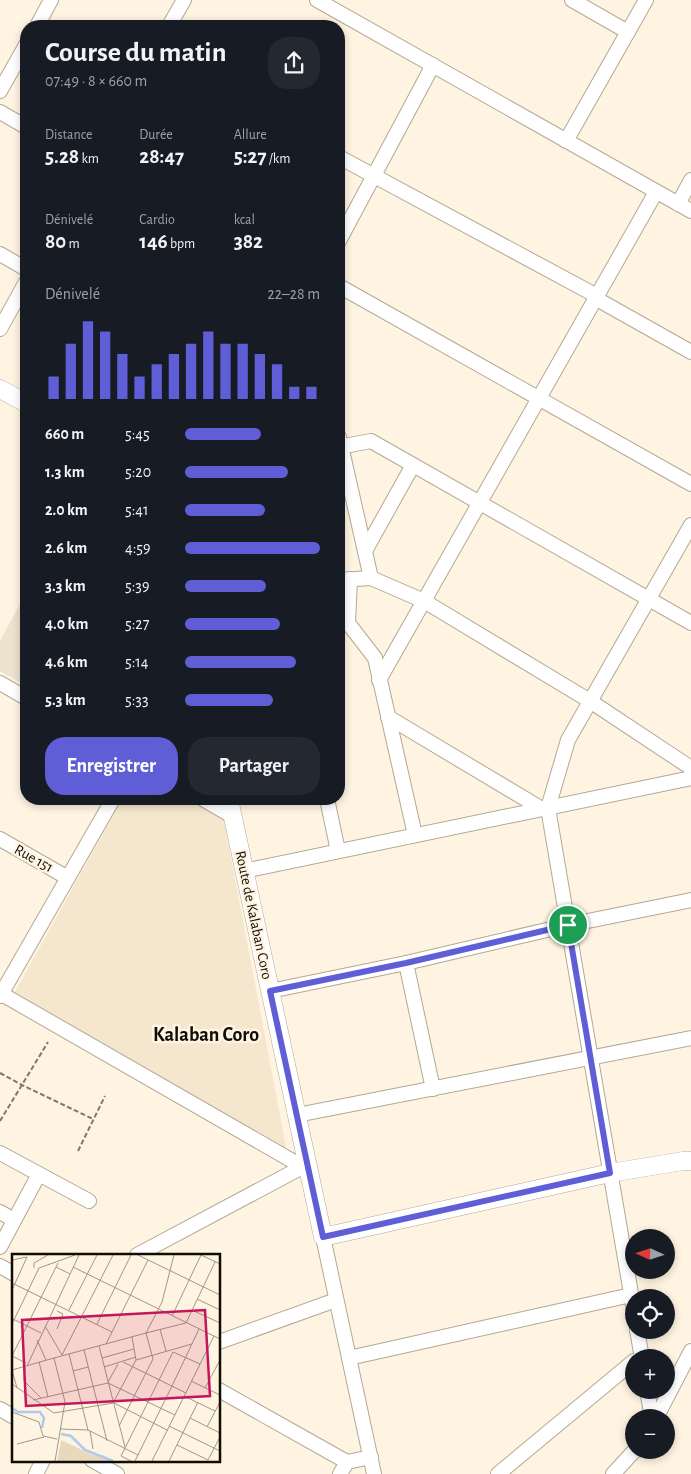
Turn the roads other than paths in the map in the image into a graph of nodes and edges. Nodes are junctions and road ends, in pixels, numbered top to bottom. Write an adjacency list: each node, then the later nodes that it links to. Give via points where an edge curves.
1 (51, 0): 6 (street)
2 (184, 0): 7 (street)
3 (572, 0): 8 (street)
4 (646, 0): 8 (street)
5 (320, 1): 10 (street)
6 (39, 20)
7 (172, 20)
8 (628, 32): 14 (street)
9 (20, 56): 11 (street)
10 (432, 65): 14 (street); 16 (street)
11 (0, 92)
12 (0, 112): 13 (street)
13 (20, 124)
14 (566, 141): 18 (street)
15 (345, 160): 16 (street)
16 (373, 176): 21 (street); 26 (street)
17 (691, 180): 19 (street)
18 (656, 192): 19 (street); 26 (street)
19 (678, 204): 20 (street)
20 (691, 211)
21 (345, 230)
22 (0, 254): 23 (street)
23 (20, 266)
24 (345, 289): 30 (street)
25 (20, 293): 27 (street)
26 (596, 297): 28 (street); 30 (street)
27 (0, 329)
28 (691, 352)
29 (0, 389): 31 (main road)
30 (539, 398): 35 (street); 36 (street)
31 (20, 401)
32 (345, 444): 34 (street, via 371,441)
33 (345, 465): 38 (street)
34 (413, 466): 36 (street); 38 (street)
35 (691, 484)
36 (480, 503): 42 (street); 43 (street)
37 (691, 525): 42 (street)
38 (365, 551): 39 (street)
39 (371, 578): 40 (street); 43 (street)
40 (345, 580)
41 (345, 591): 45 (street, via 348,623 374,658)
42 (648, 599): 44 (street); 48 (street)
43 (424, 601): 45 (street); 48 (street)
44 (691, 623)
45 (379, 680): 49 (street)
46 (0, 683): 47 (street)
47 (20, 695)
48 (590, 701): 50 (street); 55 (street, via 568,740)
49 (388, 717): 55 (street); 56 (street)
50 (691, 768)
51 (691, 778): 55 (street)
52 (110, 805): 60 (street)
53 (328, 805): 58 (street)
54 (230, 807): 59 (main road, Route de Kalaban Coro)
55 (545, 809): 56 (street); 62 (street)
56 (415, 836): 58 (street)
57 (0, 839): 60 (street, Rue 151)
58 (338, 851): 59 (street)
59 (244, 871): 64 (main road, Route de Kalaban Coro)
60 (68, 878): 65 (street)
61 (691, 900): 62 (street)
62 (568, 925): 63 (street); 67 (street)
63 (406, 963): 64 (street); 68 (street)
64 (270, 991): 69 (main road, Route de Kalaban Coro)
65 (0, 994): 72 (street)
66 (691, 1038): 67 (street)
67 (590, 1057): 68 (street); 73 (street)
68 (433, 1088): 69 (street)
69 (297, 1115): 72 (main road, Route de Kalaban Coro)
70 (0, 1153): 74 (street)
71 (691, 1161): 73 (main road)
72 (306, 1166): 78 (main road, Route de Kalaban Coro); 80 (street)
73 (610, 1173): 78 (main road); 83 (street)
74 (39, 1174): 75 (street); 77 (street)
75 (89, 1201)
76 (0, 1212): 77 (street)
77 (14, 1220): 79 (street)
78 (323, 1237): 85 (street)
79 (0, 1247)
80 (139, 1254)
81 (0, 1266): 82 (street)
82 (12, 1273)
83 (630, 1289)
84 (625, 1296): 88 (street)
85 (336, 1300): 86 (street); 88 (street)
86 (220, 1342)
87 (691, 1352): 92 (street)
88 (349, 1358): 97 (street)
89 (625, 1369): 102 (street)
90 (220, 1391): 98 (street)
91 (0, 1409): 93 (street)
92 (659, 1409)
93 (12, 1416)
94 (626, 1459): 103 (street)
95 (42, 1462): 99 (street)
96 (96, 1462): 100 (street)
97 (373, 1467): 98 (street); 101 (street)
98 (344, 1468)
99 (36, 1474)
100 (117, 1474)
101 (388, 1474)
102 (498, 1474)
103 (612, 1474)

